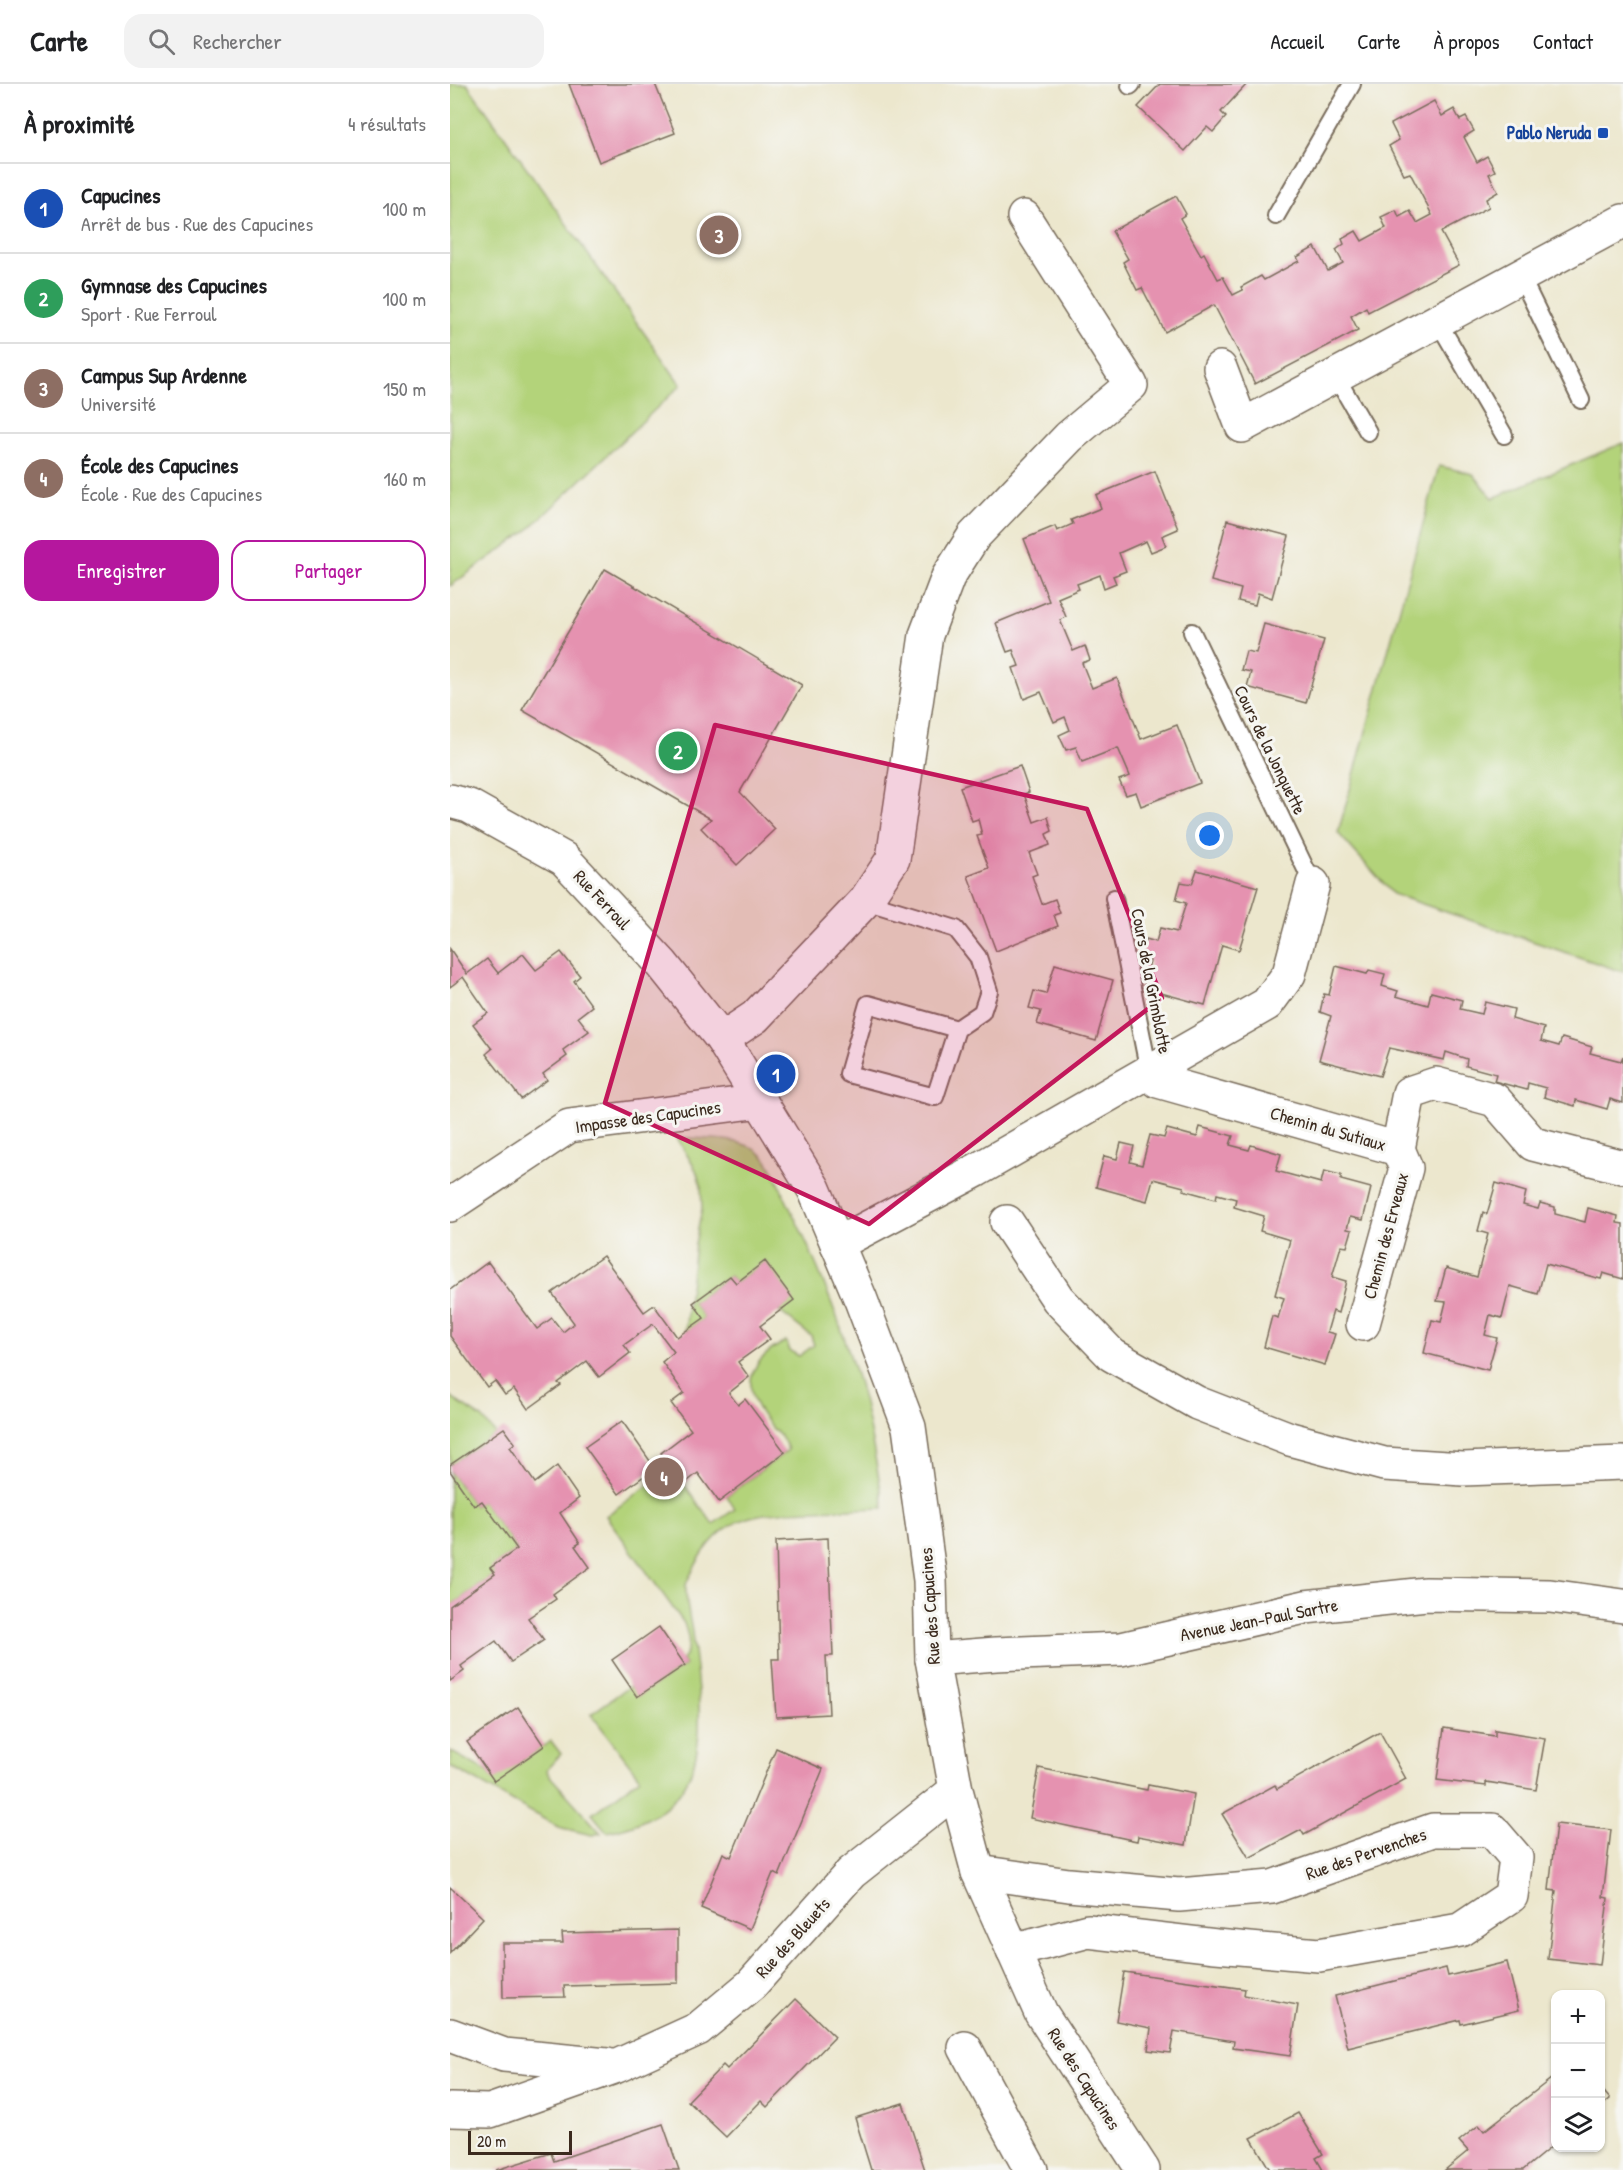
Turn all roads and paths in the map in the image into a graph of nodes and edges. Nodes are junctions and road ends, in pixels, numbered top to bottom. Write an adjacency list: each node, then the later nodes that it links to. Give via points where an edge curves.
1 (1352, 84): 2 (lane)
2 (1276, 216)
3 (1024, 217): 16 (street, via 1131,385 1061,445 974,536 948,577 926,635 893,859)
4 (1623, 221): 5 (street)
5 (1520, 275): 6 (street); 9 (lane)
6 (1437, 320): 8 (street); 11 (lane)
7 (1220, 368): 8 (street, via 1242,426)
8 (1335, 375): 10 (lane)
9 (1581, 400)
10 (1368, 432)
11 (1504, 435)
12 (1192, 632): 14 (lane, Cours de la Jonquette)
13 (450, 801): 18 (street, Rue Ferroul, via 469,806 564,859 662,964)
14 (1313, 884): 19 (street, via 1289,974 1267,1004)
15 (1114, 898): 19 (lane, Cours de la Grimblotte)
16 (865, 901): 17 (lane, via 956,929 978,957 988,991 982,1012); 18 (street, via 755,1017)
17 (957, 1029): 17 (lane, via 868,1004 848,1074 935,1096)
18 (722, 1039): 20 (street, Rue des Capucines)
19 (1149, 1072): 21 (street, Chemin du Sutiaux, via 1158,1081); 25 (street, via 978,1170)
20 (761, 1101): 23 (street, Impasse des Capucines, via 570,1126); 25 (street, Rue des Capucines, via 814,1189)
21 (1398, 1149): 22 (street, Chemin du Sutiaux, via 1409,1093 1436,1084 1495,1100 1533,1143); 26 (street, Chemin des Erveaux, via 1406,1168)
22 (1623, 1167)
23 (450, 1205)
24 (1007, 1222): 27 (street, via 1058,1299 1112,1355 1197,1403 1290,1439 1384,1464 1464,1468)
25 (837, 1244): 29 (street, Rue des Capucines, via 909,1427 930,1580)
26 (1363, 1324)
27 (1623, 1462)
28 (1623, 1606): 29 (street, Avenue Jean-Paul Sartre, via 1550,1596 1426,1594 1305,1607 1121,1648)
29 (933, 1659): 30 (street, Rue des Capucines)
30 (956, 1790): 31 (street, Rue des Capucines); 35 (street, Rue des Bleuets, via 851,1873 751,1985 698,2029)
31 (978, 1872): 32 (street, Rue des Capucines); 32 (street, Rue des Pervenches, via 1179,1895 1272,1887 1433,1830 1492,1830 1516,1858 1511,1896 1460,1930 1319,1955 1088,1931)
32 (1013, 1951): 38 (street, Rue des Capucines, via 1041,2013)
33 (450, 2035): 35 (street, via 504,2055)
34 (965, 2048): 37 (street)
35 (617, 2066): 36 (street, Rue des Bleuets, via 490,2111)
36 (450, 2110)
37 (1031, 2170)
38 (1143, 2170)

